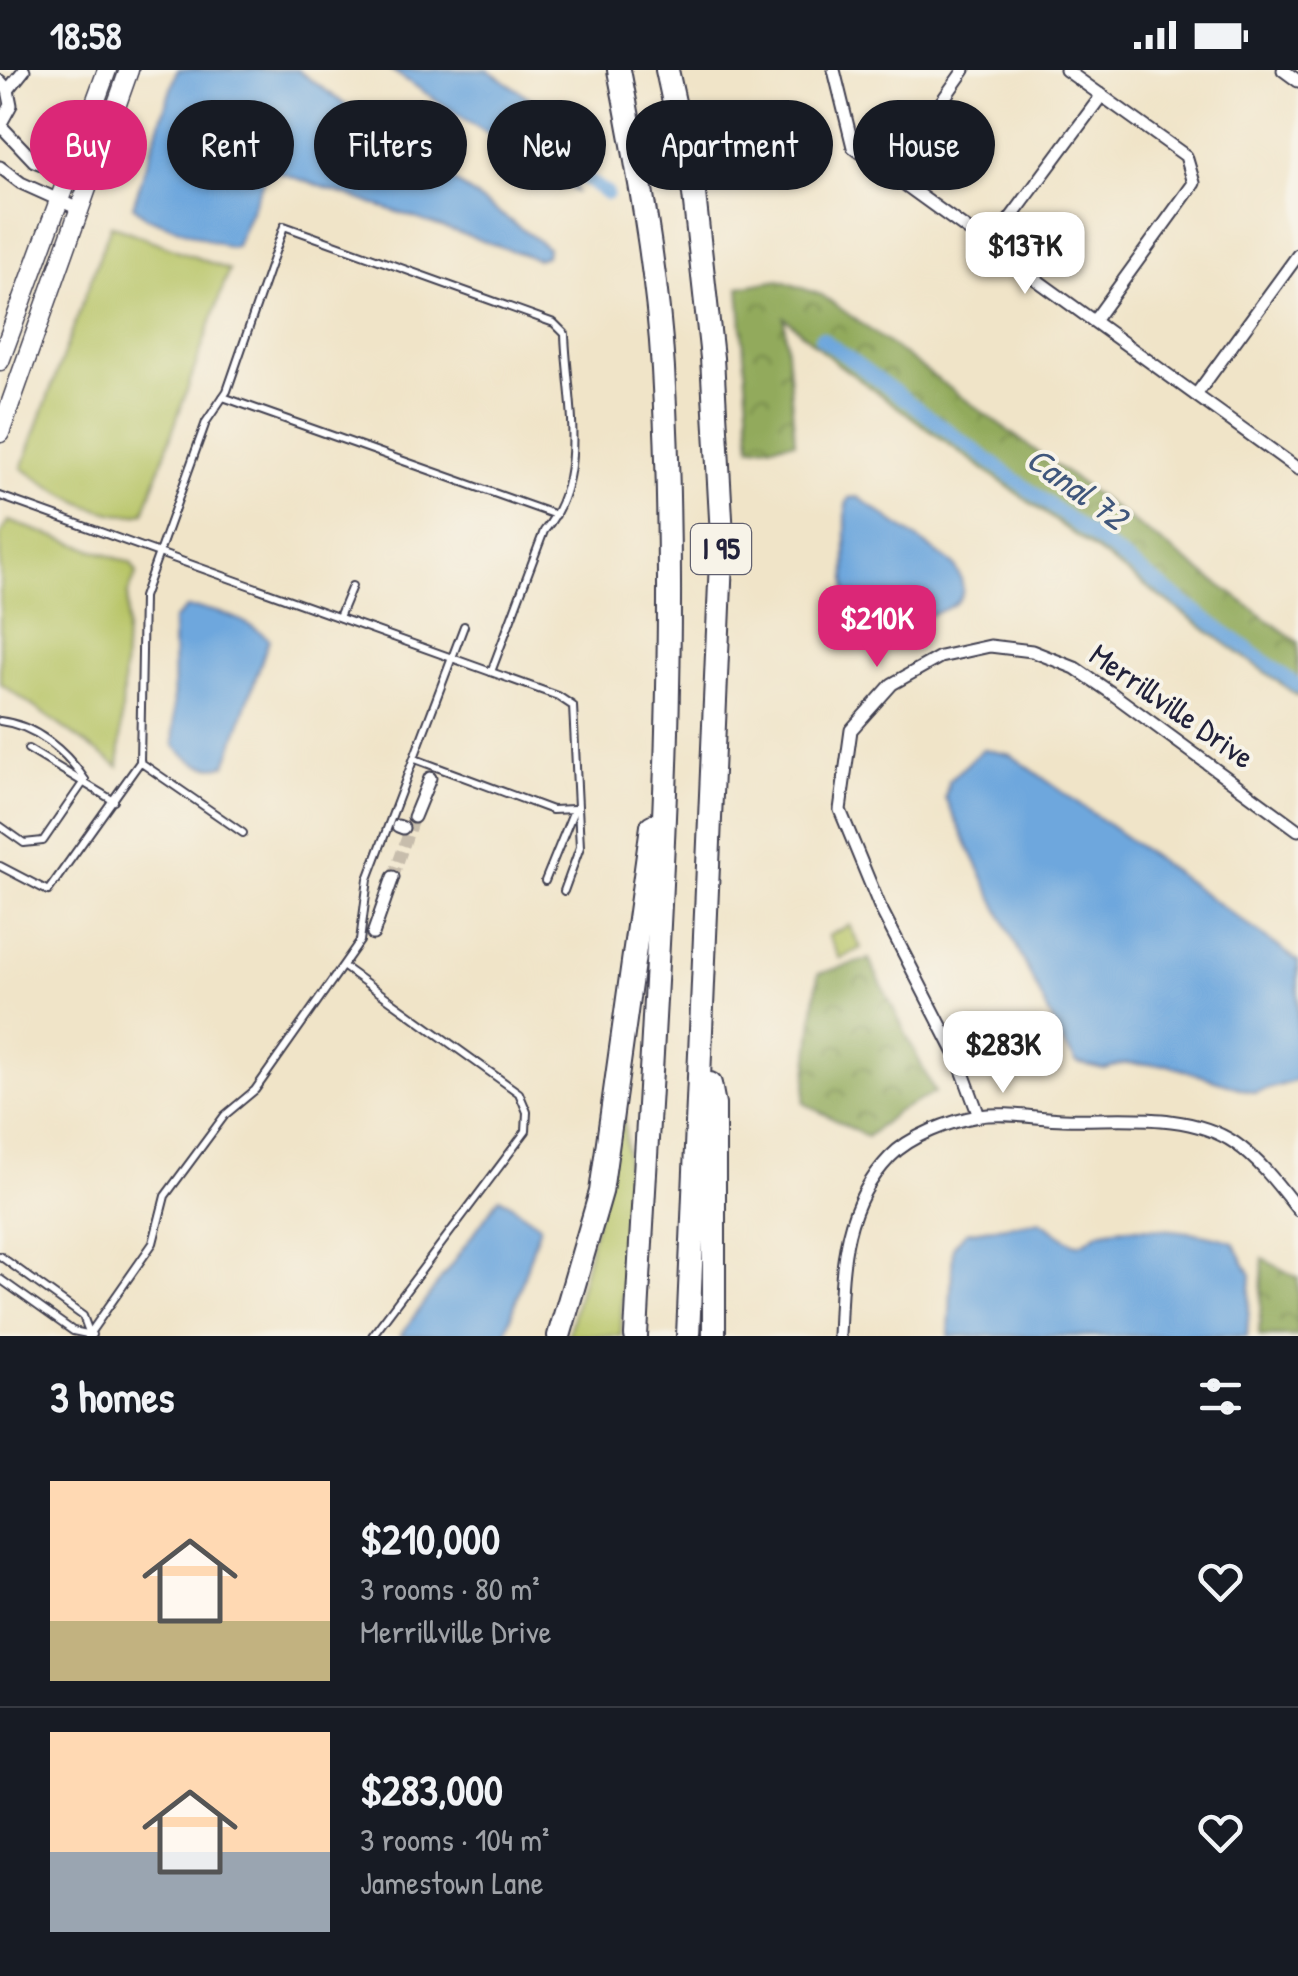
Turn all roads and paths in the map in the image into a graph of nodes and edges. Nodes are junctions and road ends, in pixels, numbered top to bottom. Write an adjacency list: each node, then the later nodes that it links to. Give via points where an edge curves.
1 (24, 70): 11 (street)
2 (108, 70): 13 (street)
3 (129, 70): 14 (street)
4 (619, 70): 47 (highway, I 95, via 645,204 663,367 669,570)
5 (667, 70): 60 (highway, I 95, via 694,194 722,536)
6 (834, 70): 17 (street)
7 (964, 70): 15 (street)
8 (1066, 70): 12 (street)
9 (1283, 70): 10 (street)
10 (1298, 81)
11 (4, 85): 16 (street, via 11,105)
12 (1102, 95): 25 (street); 27 (street, via 1186,156 1194,183)
13 (97, 100)
14 (119, 100)
15 (943, 100)
16 (0, 125): 18 (street)
17 (853, 147)
18 (30, 157)
19 (0, 167): 23 (street)
20 (64, 190): 23 (street)
21 (89, 190): 24 (street)
22 (911, 190): 25 (street)
23 (60, 202): 24 (street); 28 (street)
24 (81, 210): 31 (street)
25 (990, 246): 27 (street)
26 (1298, 255): 29 (street)
27 (1094, 321): 29 (street)
28 (0, 361)
29 (1196, 395): 32 (street)
30 (223, 398): 34 (lane); 34 (lane, via 284,226 554,323 565,334 574,473); 35 (lane, via 206,422)
31 (0, 434)
32 (1298, 469)
33 (0, 496): 35 (lane)
34 (556, 515): 40 (lane)
35 (159, 553): 37 (lane); 44 (lane, via 143,597)
36 (352, 586): 37 (lane)
37 (339, 617): 39 (lane)
38 (464, 626): 39 (lane)
39 (451, 657): 40 (lane); 43 (lane)
40 (491, 672): 49 (lane, via 573,706)
41 (0, 721): 46 (lane, via 22,724 71,759)
42 (28, 750): 46 (lane, via 55,770)
43 (415, 759): 49 (lane, via 552,810); 59 (lane, via 368,879 360,941)
44 (140, 762): 48 (lane); 53 (lane)
45 (430, 778): 50 (street)
46 (85, 780): 48 (lane); 51 (lane, via 43,841 24,843)
47 (663, 790): 67 (highway, via 644,858 602,1192); 68 (highway, I 95)
48 (114, 801): 54 (lane, via 48,891)
49 (575, 809): 56 (lane); 57 (lane, via 580,847)
50 (414, 817)
51 (0, 826)
52 (1298, 830): 61 (street, Merrillville Drive, via 1075,668 1032,650 990,646 940,657 892,684 852,730 840,810)
53 (243, 833)
54 (0, 865)
55 (393, 877): 58 (street)
56 (545, 881)
57 (564, 892)
58 (374, 935)
59 (344, 966): 65 (lane, via 255,1090 224,1115 165,1196 153,1244); 66 (lane, via 519,1093 527,1112 526,1131)
60 (700, 1032): 69 (highway, I 95); 70 (highway, via 714,1105)
61 (979, 1116): 62 (street, via 1140,1118 1195,1126 1234,1142); 71 (street, via 923,1134 890,1156 856,1205 843,1245)
62 (1298, 1210)
63 (0, 1256): 65 (lane, via 84,1316)
64 (0, 1279): 65 (lane, via 73,1331)
65 (90, 1335)
66 (372, 1336)
67 (559, 1336)
68 (636, 1336)
69 (688, 1336)
70 (714, 1336)
71 (839, 1336)

